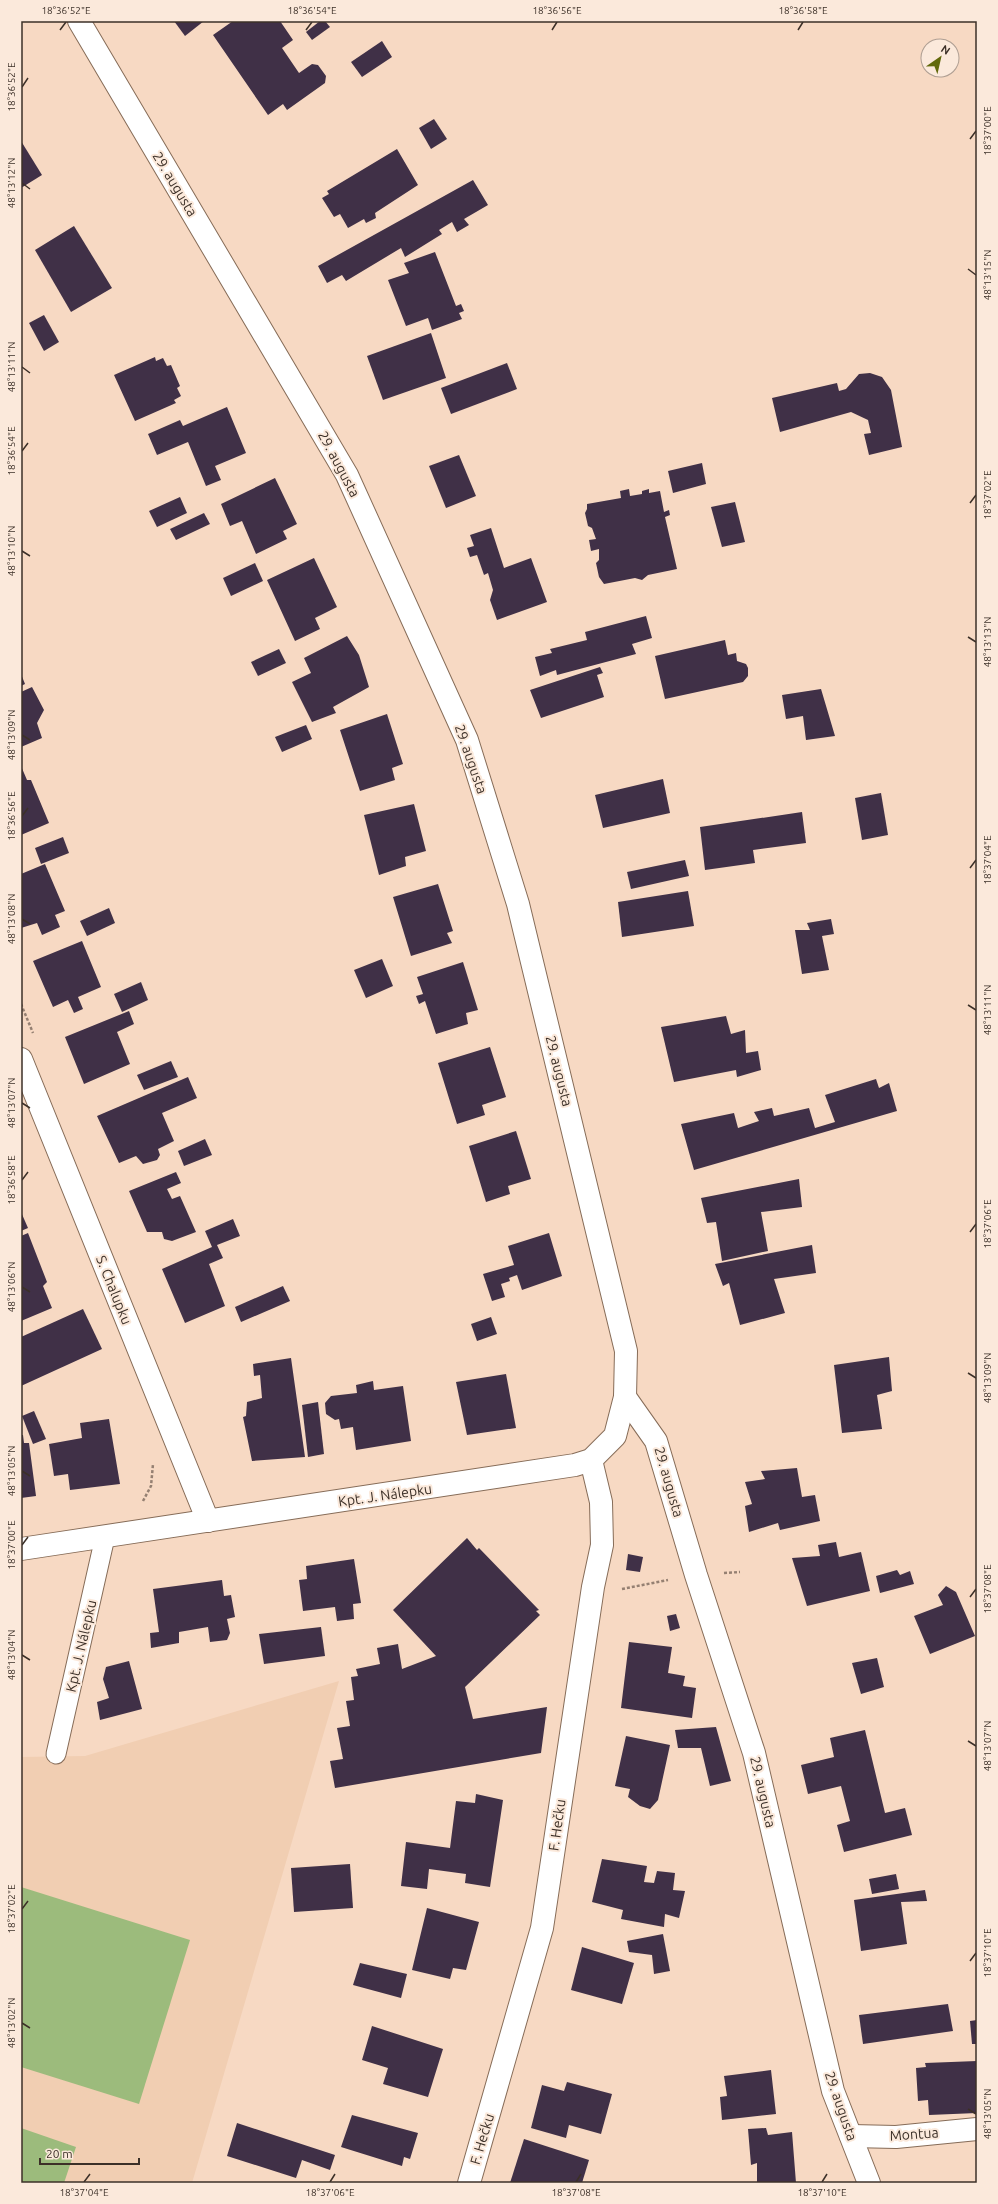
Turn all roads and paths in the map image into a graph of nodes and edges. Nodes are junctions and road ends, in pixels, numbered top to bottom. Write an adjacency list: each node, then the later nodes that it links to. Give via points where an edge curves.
1 (79, 21): 3 (street, 29. augusta, via 347,475 467,740 518,904 623,1336 626,1351)
2 (21, 1059): 5 (street, S. Chalupku)
3 (625, 1398): 4 (street, via 615,1436); 10 (street, 29. augusta, via 656,1441 754,1753 833,2091)
4 (591, 1460): 5 (street, Kpt. J. Nálepku, via 534,1472); 11 (street, F. Hečku, via 601,1502 602,1545 592,1587 542,1928)
5 (208, 1521): 6 (street, Kpt. J. Nálepku)
6 (105, 1537): 7 (street, Kpt. J. Nálepku); 8 (lane, Kpt. J. Nálepku)
7 (21, 1550)
8 (56, 1754)
9 (977, 2129): 10 (street, Montua, via 896,2137)
10 (851, 2136): 12 (street, 29. augusta)
11 (469, 2183)
12 (869, 2183)

